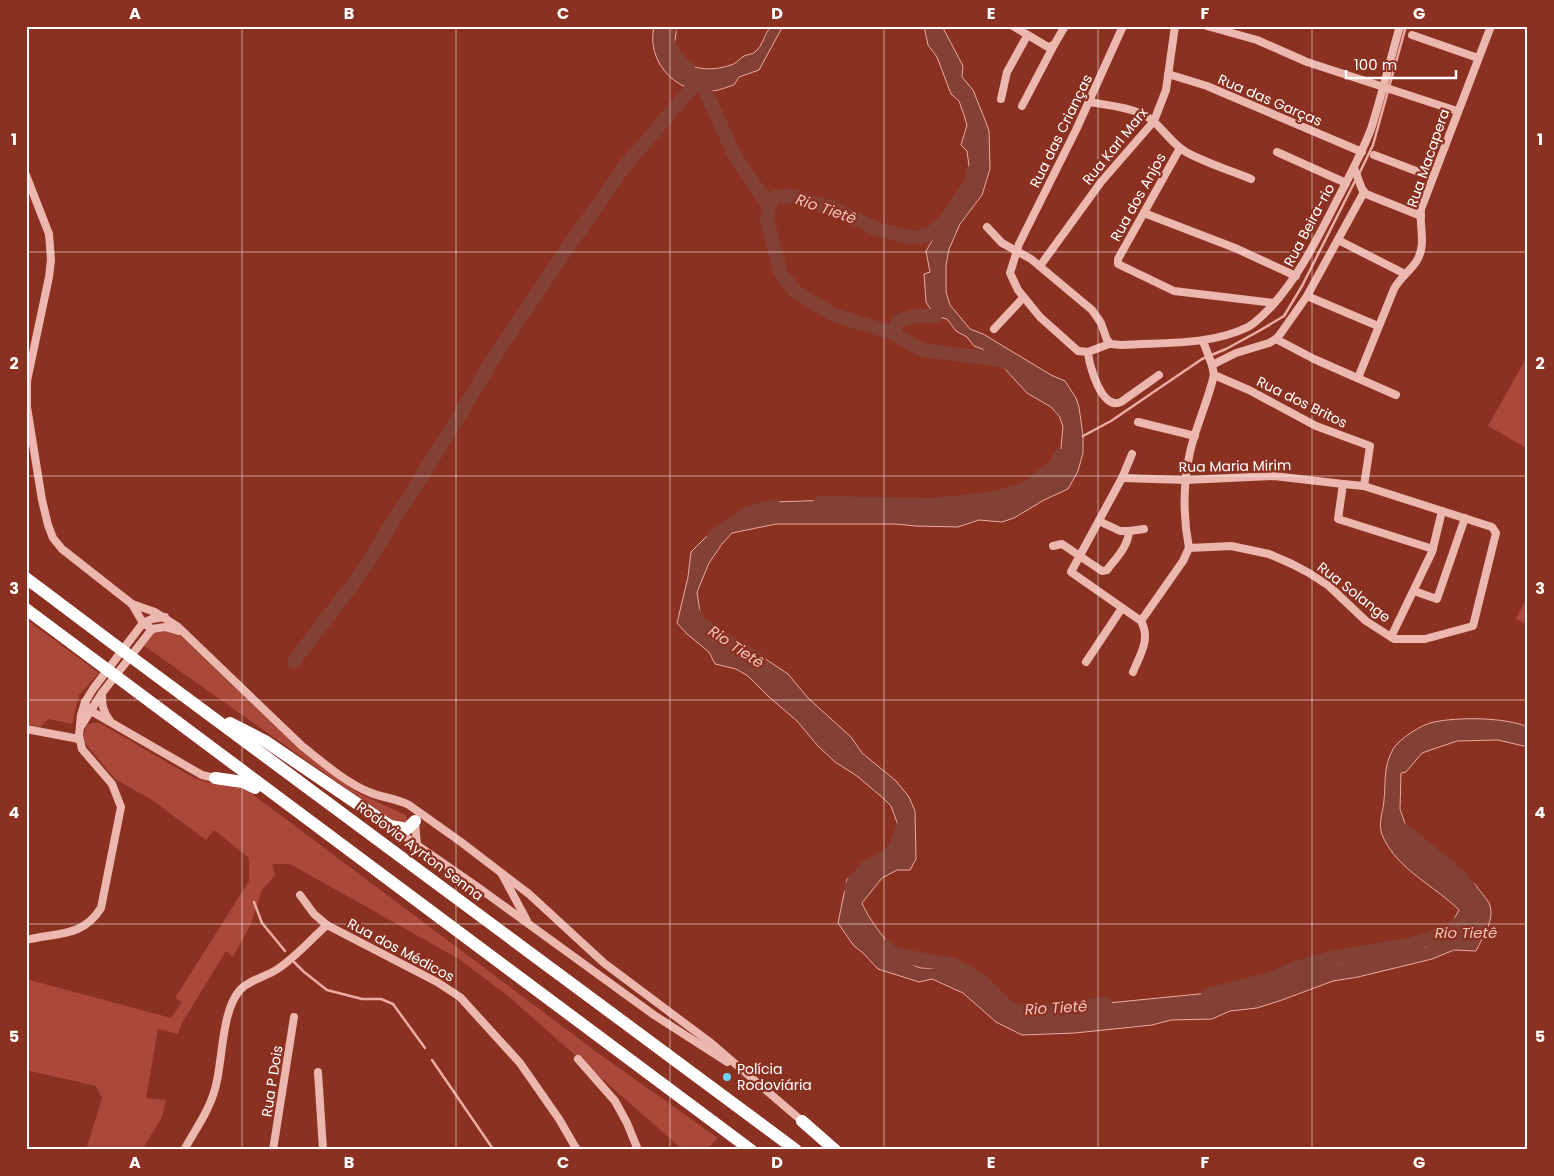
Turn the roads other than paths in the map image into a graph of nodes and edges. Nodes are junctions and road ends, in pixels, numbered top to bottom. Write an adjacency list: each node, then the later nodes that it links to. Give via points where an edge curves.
1 (1065, 26): 10 (street)
2 (1123, 26): 15 (street, Rua das Crianças)
3 (1175, 26): 12 (street, Rua Karl Marx)
4 (1207, 26): 13 (street, via 1257,40 1307,62)
5 (1491, 26): 11 (street, Rua Macapera)
6 (1016, 27): 9 (street)
7 (1398, 27): 13 (street, Rua Beira-rio)
8 (1412, 35): 11 (street)
9 (1027, 36): 10 (street); 14 (street, via 1007,72)
10 (1052, 46): 16 (street)
11 (1478, 58): 17 (street, Rua Macapera)
12 (1168, 74): 18 (street, Rua Karl Marx, via 1163,101); 21 (street, Rua das Garças, via 1207,86)
13 (1384, 87): 17 (street); 21 (street, Rua Beira-rio)
14 (1001, 99)
15 (1090, 102): 18 (street, via 1136,112); 33 (street, Rua das Crianças)
16 (1022, 106)
17 (1457, 112): 25 (street, Rua Macapera)
18 (1154, 121): 19 (street); 34 (street, Rua Karl Marx, via 1101,182)
19 (1180, 148): 26 (street); 29 (street, Rua dos Anjos)
20 (1277, 152): 27 (street)
21 (1362, 152): 23 (street, Rua Beira-rio)
22 (1374, 154): 25 (street)
23 (1355, 170): 27 (street, Rua Beira-rio); 28 (street)
24 (26, 175): 71 (street, via 51,245 50,277 27,390 42,500 48,524 62,549)
25 (1432, 177): 30 (street, Rua Macapera)
26 (1251, 179)
27 (1346, 183): 36 (street, Rua Beira-rio)
28 (1364, 192): 30 (street); 32 (street)
29 (1144, 213): 36 (street); 39 (street, Rua dos Anjos, via 1118,259 1119,265 1174,291)
30 (1421, 216): 35 (street, Rua Macapera, via 1423,235 1420,253)
31 (987, 227): 33 (street, via 1002,243)
32 (1338, 240): 35 (street); 37 (street)
33 (1018, 248): 34 (street); 38 (street, Rua das Crianças, via 1010,273)
34 (1040, 266): 43 (street, via 1092,310)
35 (1405, 274): 40 (street, Rua Macapera, via 1394,289)
36 (1296, 276): 39 (street, Rua Beira-rio)
37 (1307, 296): 40 (street); 42 (street)
38 (1023, 298): 41 (street); 45 (street, Rua das Crianças, via 1078,351)
39 (1274, 303): 44 (street, Rua Beira-rio, via 1259,320)
40 (1378, 326): 49 (street, Rua Macapera)
41 (994, 329)
42 (1276, 339): 46 (street); 49 (street)
43 (1109, 344): 44 (street, Rua Beira-rio); 45 (street)
44 (1204, 344): 46 (street)
45 (1088, 352): 47 (street, via 1092,375 1112,403 1122,402)
46 (1211, 363): 48 (street)
47 (1159, 374)
48 (1214, 375): 52 (street); 57 (street, Rua dos Britos, via 1316,426 1370,446)
49 (1358, 378): 50 (street)
50 (1396, 394)
51 (1138, 422): 52 (street)
52 (1194, 436): 55 (street)
53 (1132, 454): 54 (street)
54 (1122, 478): 55 (street, Rua Maria Mirim); 60 (street)
55 (1186, 480): 56 (street, Rua Maria Mirim, via 1280,476); 64 (street, via 1185,525)
56 (1343, 484): 57 (street, Rua Maria Mirim); 65 (street, via 1338,519)
57 (1364, 486): 58 (street, Rua Maria Mirim)
58 (1442, 511): 59 (street, Rua Maria Mirim); 65 (street)
59 (1465, 518): 69 (street, via 1437,599); 77 (street, Rua Maria Mirim, via 1492,527 1496,533)
60 (1099, 521): 62 (street, via 1120,531); 66 (street)
61 (1144, 529): 62 (street)
62 (1129, 531): 66 (street, via 1124,547 1107,570 1102,571)
63 (1053, 546): 66 (street, via 1062,544)
64 (1189, 548): 75 (street); 80 (street, Rua Solange, via 1231,546 1269,554 1292,564 1329,586 1366,621)
65 (1433, 550): 69 (street)
66 (1080, 557): 72 (street, via 1072,572)
67 (26, 569): 70 (highway)
68 (26, 578): 70 (highway, Rodovia Ayrton Senna)
69 (1414, 590): 80 (street)
70 (51, 596): 86 (highway, Rodovia Ayrton Senna)
71 (132, 604): 74 (street); 76 (street)
72 (1122, 608): 75 (street); 81 (street)
73 (26, 609): 91 (highway)
74 (166, 617): 76 (street); 79 (street)
75 (1141, 622): 82 (street, via 1146,629 1146,640)
76 (143, 623): 78 (street); 84 (street)
77 (1473, 626): 80 (street, Rua Solange, via 1425,639)
78 (152, 629): 79 (street, via 174,628); 83 (street)
79 (186, 634): 93 (street, via 318,759 356,786)
80 (1391, 637)
81 (1086, 662)
82 (1133, 672)
83 (102, 693): 85 (street); 87 (street, via 102,706)
84 (85, 702): 85 (street); 88 (street)
85 (91, 711): 87 (street); 88 (street)
86 (214, 717): 95 (highway, via 264,741); 114 (highway, Rodovia Ayrton Senna)
87 (111, 722): 92 (street, via 202,775)
88 (81, 726): 90 (street)
89 (26, 729): 90 (street)
90 (79, 739): 102 (street, via 82,749 112,784 121,807 101,908 90,922 74,931)
91 (222, 756): 92 (highway, via 226,766 221,775); 98 (highway)
92 (214, 778): 98 (highway, via 232,779 255,788 359,864)
93 (409, 805): 94 (street); 97 (street)
94 (415, 822): 95 (highway, via 407,829); 96 (street)
95 (390, 826): 96 (street)
96 (417, 846): 100 (street)
97 (500, 871): 100 (street); 106 (street, via 604,962)
98 (385, 878): 113 (highway)
99 (300, 895): 101 (street, Rua dos Médicos)
100 (528, 923): 106 (street, via 654,1015)
101 (327, 925): 108 (street, via 276,970 239,991 228,1016 216,1087); 111 (street, Rua dos Médicos, via 460,997 520,1063)
102 (26, 940)
103 (294, 1017): 109 (street, Rua P Dois)
104 (578, 1059): 112 (street, via 615,1101)
105 (318, 1072): 110 (street)
106 (751, 1078): 107 (street)
107 (802, 1121): 115 (highway)
108 (184, 1150)
109 (273, 1150)
110 (323, 1150)
111 (577, 1150)
112 (638, 1150)
113 (751, 1150)
114 (796, 1150)
115 (835, 1150)

